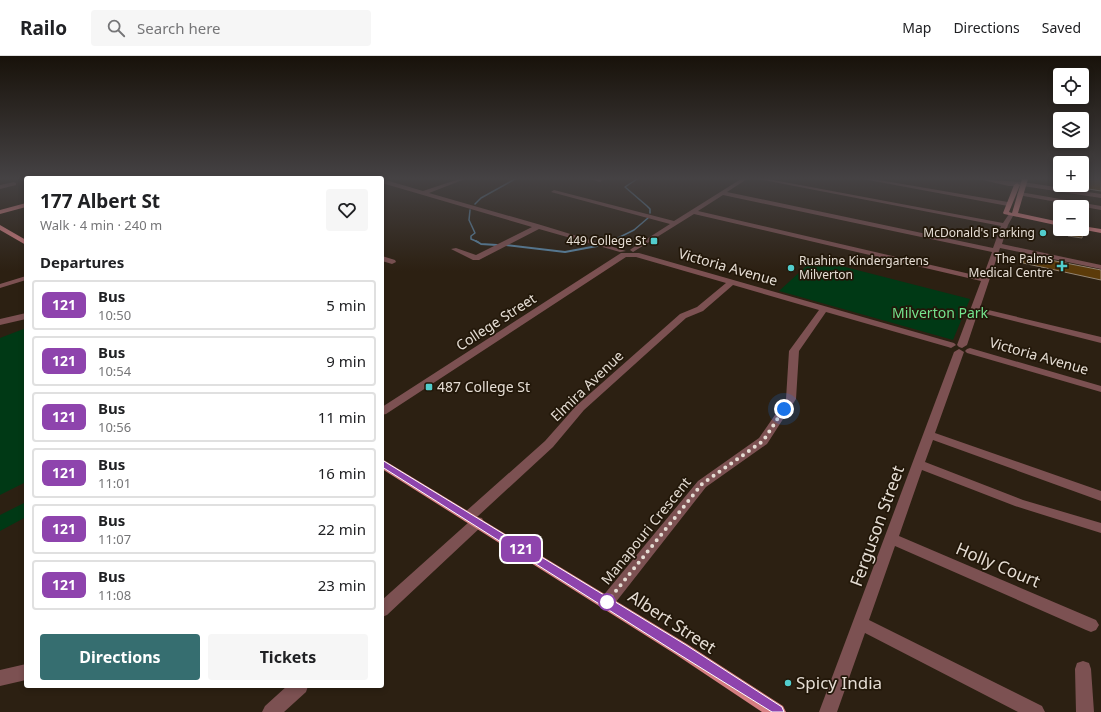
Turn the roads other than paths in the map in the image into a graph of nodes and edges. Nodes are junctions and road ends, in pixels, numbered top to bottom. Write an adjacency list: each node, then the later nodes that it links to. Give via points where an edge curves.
1 (10, 210): 9 (main road)
2 (482, 210): 14 (street)
3 (623, 210): 13 (street)
4 (697, 210): 10 (street)
5 (809, 210): 19 (street)
6 (961, 210): 11 (street)
7 (1008, 210): 11 (main road, Ferguson Street)
8 (1013, 210): 11 (main road, Ferguson Street)
9 (0, 212)
10 (693, 212): 13 (street); 28 (street)
11 (1009, 217): 12 (main road); 19 (street, Ferguson Street)
12 (1053, 222)
13 (675, 223): 21 (street)
14 (539, 226): 20 (street, via 476,258); 22 (street)
15 (1089, 229): 17 (main road)
16 (2, 230): 18 (main road)
17 (1101, 231)
18 (24, 242)
19 (998, 246): 24 (street); 26 (street); 28 (street, Ferguson Street)
20 (454, 249)
21 (635, 252): 22 (street, Victoria Avenue); 29 (street, Victoria Avenue)
22 (623, 253): 38 (street, College Street)
23 (384, 259): 25 (street)
24 (1101, 261)
25 (392, 262)
26 (1101, 267)
27 (24, 279): 30 (street)
28 (986, 280): 32 (street, Ferguson Street)
29 (731, 283): 31 (street, Victoria Avenue); 43 (street, Elmira Avenue, via 700,309 683,316 580,408 549,444)
30 (0, 286)
31 (824, 309): 36 (street, Victoria Avenue); 46 (street, Manapouri Crescent, via 794,350 791,399 763,441 702,484)
32 (975, 309): 35 (street); 36 (street, Ferguson Street)
33 (24, 316): 34 (street)
34 (0, 322)
35 (1101, 340)
36 (960, 348): 37 (street, Victoria Avenue); 39 (street, Ferguson Street)
37 (1101, 389)
38 (384, 411)
39 (929, 435): 41 (street, Ferguson Street); 42 (street)
40 (384, 464): 43 (main road, Albert Street)
41 (918, 464): 44 (street, via 986,488 1019,503); 45 (street, Ferguson Street)
42 (1101, 496)
43 (473, 520): 46 (main road, Albert Street); 47 (street, Elmira Avenue)
44 (1101, 528)
45 (891, 538): 48 (street, Ferguson Street); 49 (street, Holly Court)
46 (607, 602): 55 (main road, Albert Street)
47 (384, 608)
48 (860, 623): 56 (street, Ferguson Street); 57 (street)
49 (1091, 625)
50 (1083, 669): 58 (street)
51 (24, 672): 52 (street)
52 (0, 678)
53 (298, 688): 54 (street)
54 (271, 712)
55 (777, 712)
56 (828, 712)
57 (1036, 712)
58 (1085, 712)

